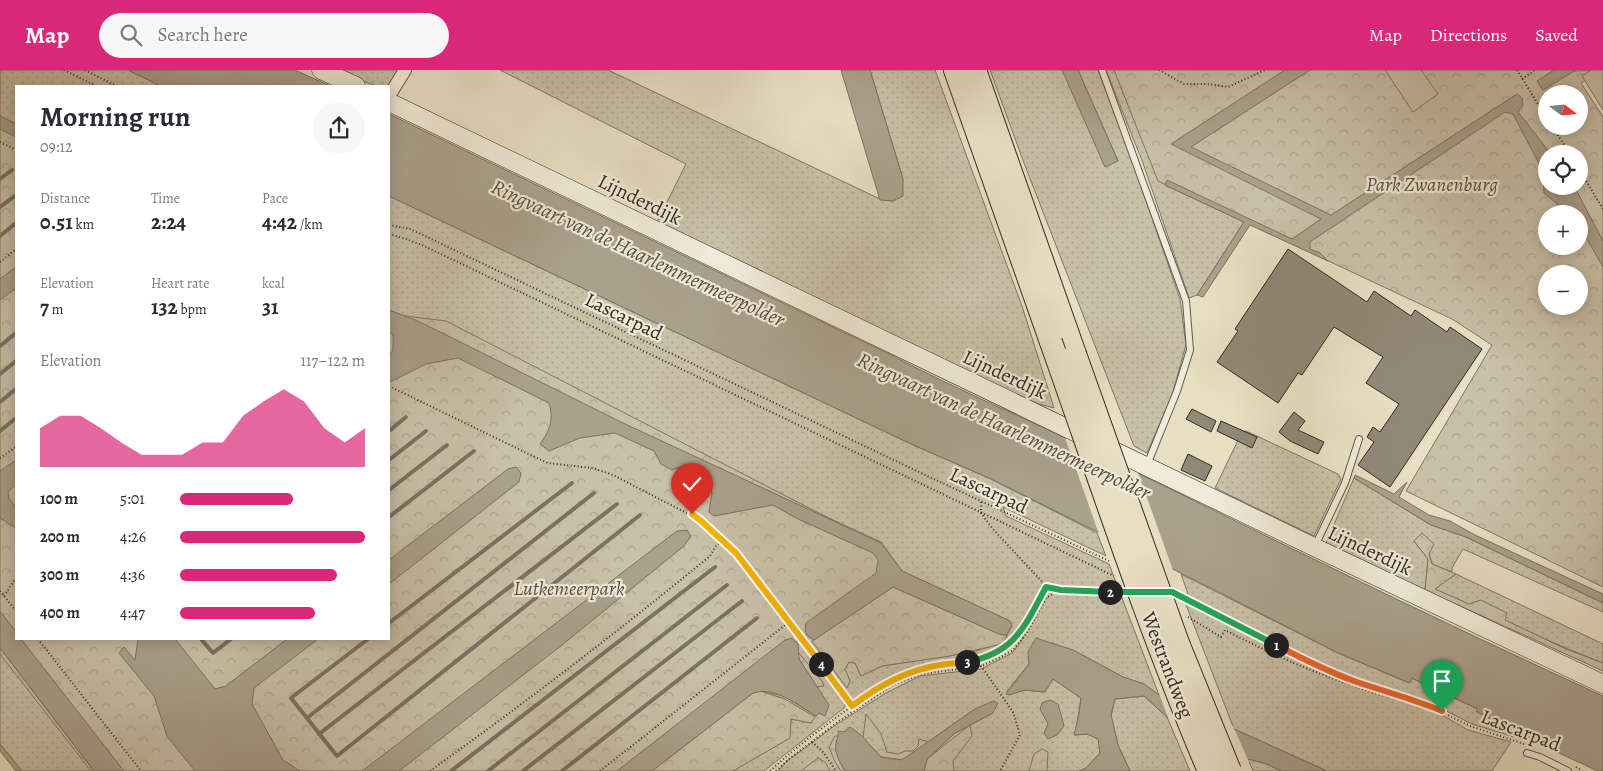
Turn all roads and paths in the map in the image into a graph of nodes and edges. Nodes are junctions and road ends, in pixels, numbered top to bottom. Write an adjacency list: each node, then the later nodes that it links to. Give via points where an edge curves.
1 (64, 70): 13 (path)
2 (85, 70): 14 (path)
3 (322, 70): 15 (street)
4 (405, 70): 16 (street)
5 (955, 70): 66 (highway, Westrandweg, bridge, via 1107,502)
6 (975, 70): 67 (highway, Westrandweg, bridge, via 1178,643)
7 (1102, 70): 31 (lane, via 1186,301 1190,350 1178,391)
8 (1159, 70): 9 (path, via 1184,84 1228,87)
9 (1265, 70)
10 (1517, 70): 12 (path)
11 (1535, 70): 12 (path)
12 (1522, 78): 18 (path)
13 (94, 85)
14 (114, 85)
15 (354, 85)
16 (390, 94)
17 (390, 102): 31 (street, Lijnderdijk)
18 (1538, 104)
19 (0, 142): 20 (path)
20 (15, 150)
21 (1588, 184): 22 (path)
22 (1603, 210)
23 (390, 225): 32 (path, Lascarpad, via 425,236)
24 (390, 234): 33 (path, via 422,245)
25 (15, 250): 26 (path)
26 (0, 262)
27 (390, 386): 34 (path, via 541,460 611,474 692,514)
28 (1359, 440): 35 (lane, via 1345,483)
29 (15, 448): 30 (path)
30 (0, 458)
31 (1146, 466): 35 (street, Lijnderdijk)
32 (981, 502): 33 (path); 36 (path, Lascarpad)
33 (981, 513): 37 (path); 39 (path)
34 (723, 540): 47 (path); 60 (path, via 710,556 637,616)
35 (1314, 547): 51 (street, Lijnderdijk)
36 (1114, 564)
37 (1114, 576)
38 (15, 580): 44 (path)
39 (1046, 587): 40 (path); 49 (path, via 1013,641 996,654)
40 (1061, 590): 42 (path); 50 (path, via 1047,597 1026,634 1012,650)
41 (0, 591): 44 (path)
42 (1128, 592)
43 (1172, 592): 52 (path, Lascarpad, via 1307,661)
44 (4, 596): 45 (path)
45 (15, 610)
46 (1188, 617): 52 (path, via 1221,637 1225,630 1317,674 1395,700)
47 (789, 622): 53 (path); 61 (path)
48 (39, 640): 59 (path)
49 (977, 660): 50 (path); 53 (path, via 917,670 892,680)
50 (981, 666): 54 (path, via 922,674 893,685); 65 (path, via 1012,712 1020,735)
51 (1603, 684)
52 (1415, 701): 56 (path, Lascarpad, via 1470,726)
53 (852, 706): 54 (path); 62 (path)
54 (855, 711): 55 (path)
55 (811, 742): 63 (path); 64 (path, via 823,752)
56 (1529, 746)
57 (1527, 753): 58 (lane)
58 (1571, 768): 68 (path, Lascarpad)
59 (141, 771)
60 (430, 771)
61 (600, 771)
62 (770, 771)
63 (776, 771)
64 (836, 771)
65 (1000, 771)
66 (1209, 771)
67 (1230, 771)
68 (1582, 771)

